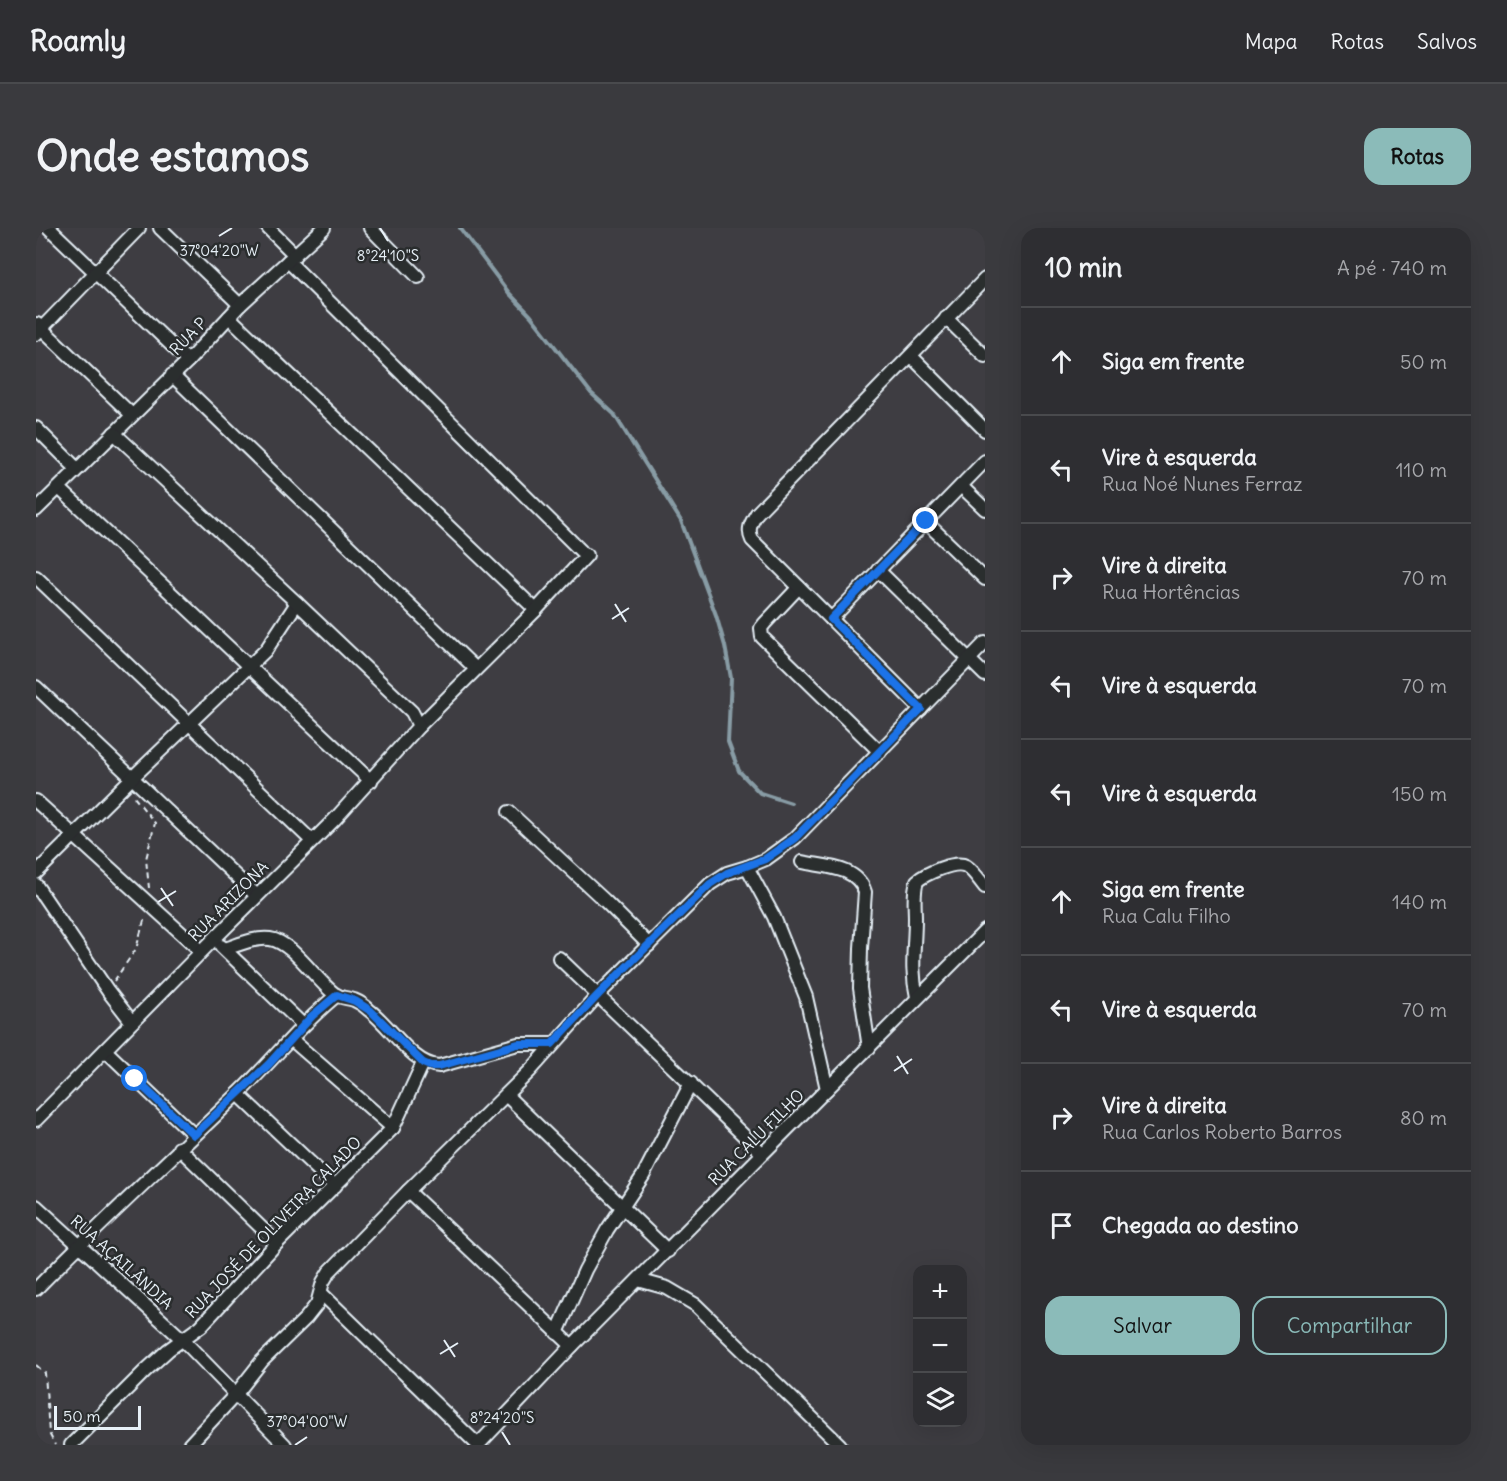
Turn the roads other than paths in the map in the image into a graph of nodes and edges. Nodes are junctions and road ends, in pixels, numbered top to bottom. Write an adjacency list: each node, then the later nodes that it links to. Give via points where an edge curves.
1 (49, 228): 8 (street)
2 (139, 228): 8 (street)
3 (160, 228): 11 (street)
4 (268, 228): 7 (street)
5 (324, 228): 7 (street, RUA P)
6 (370, 228): 9 (street)
7 (292, 258): 11 (street, RUA P); 35 (street, RUA ARIZONA, via 584,553)
8 (96, 273): 14 (street); 17 (street)
9 (418, 277)
10 (984, 281): 13 (street)
11 (240, 305): 12 (street, RUA P)
12 (229, 317): 17 (street, RUA P); 35 (street)
13 (946, 318): 15 (street); 16 (street)
14 (38, 329): 19 (street)
15 (911, 356): 21 (street); 33 (street, via 750,524 752,540)
16 (985, 356)
17 (188, 361): 18 (street, RUA P)
18 (172, 375): 19 (street, RUA P); 40 (street)
19 (132, 415): 22 (street, RUA P)
20 (36, 428): 24 (street)
21 (985, 430)
22 (114, 433): 24 (street, RUA P); 34 (street)
23 (985, 461): 25 (street)
24 (77, 469): 26 (street, RUA P)
25 (961, 486): 27 (street); 29 (street)
26 (59, 488): 28 (street, RUA P); 39 (street)
27 (985, 509)
28 (36, 510)
29 (926, 521): 30 (street); 32 (street)
30 (878, 570): 36 (street); 38 (street)
31 (36, 577): 44 (street)
32 (985, 579)
33 (799, 587): 36 (street); 46 (street, via 761,628 762,637)
34 (297, 603): 39 (street, via 266,650); 45 (street, via 412,712)
35 (537, 610): 40 (street, RUA ARIZONA)
36 (831, 619): 43 (street)
37 (985, 643): 38 (street)
38 (969, 659): 41 (street); 43 (street)
39 (249, 667): 44 (street); 48 (street)
40 (476, 669): 45 (street, RUA ARIZONA)
41 (985, 675)
42 (36, 687): 47 (street)
43 (921, 709): 46 (street)
44 (190, 724): 47 (street); 52 (street)
45 (419, 726): 48 (street, RUA ARIZONA)
46 (880, 752): 54 (street, via 795,838)
47 (132, 778): 51 (street); 58 (street)
48 (371, 781): 52 (street, RUA ARIZONA)
49 (36, 801): 51 (street)
50 (509, 812): 61 (street)
51 (74, 836): 55 (street); 63 (street)
52 (312, 841): 58 (street, RUA ARIZONA)
53 (802, 862): 72 (street, via 851,874 863,884 860,988)
54 (747, 867): 61 (street, via 710,884); 76 (street, RUA CALU FILHO, via 774,917 806,997)
55 (36, 873)
56 (36, 885): 68 (street)
57 (985, 887): 67 (street, via 963,864 945,867 917,881 912,977)
58 (257, 896): 60 (street, RUA ARIZONA)
59 (985, 931): 67 (street)
60 (214, 939): 62 (street); 63 (street, RUA ARIZONA)
61 (650, 945): 65 (street)
62 (225, 949): 66 (street, via 272,939 300,959); 69 (street)
63 (201, 951): 68 (street, RUA ARIZONA)
64 (560, 957): 65 (street)
65 (599, 994): 71 (street); 75 (street)
66 (337, 995): 69 (street); 74 (street, via 371,1011)
67 (917, 997): 72 (street)
68 (132, 1022): 73 (street, RUA ARIZONA)
69 (303, 1025): 70 (street)
70 (292, 1040): 77 (street); 80 (street)
71 (552, 1044): 74 (street, via 518,1044 439,1066); 78 (street)
72 (869, 1048): 76 (street)
73 (106, 1050): 79 (street, RUA ARIZONA); 81 (street)
74 (426, 1064): 80 (street, RUA JOSÉ DE OLIVEIRA CALADO)
75 (691, 1083): 83 (street); 87 (street)
76 (826, 1089): 83 (street, RUA CALU FILHO)
77 (238, 1094): 81 (street); 84 (street)
78 (506, 1095): 85 (street); 87 (street)
79 (36, 1120)
80 (393, 1128): 84 (street, RUA JOSÉ DE OLIVEIRA CALADO)
81 (194, 1135): 82 (street)
82 (179, 1148): 88 (street); 89 (street)
83 (762, 1153): 90 (street, RUA CALU FILHO)
84 (335, 1186): 88 (street, RUA JOSÉ DE OLIVEIRA CALADO)
85 (408, 1191): 93 (street, via 329,1272); 94 (street)
86 (36, 1206): 89 (street, RUA AÇAILÂNDIA)
87 (624, 1207): 90 (street); 94 (street, via 585,1270)
88 (277, 1243): 95 (street, RUA JOSÉ DE OLIVEIRA CALADO, via 201,1326)
89 (79, 1245): 92 (street); 95 (street, RUA AÇAILÂNDIA)
90 (668, 1251): 91 (street, RUA CALU FILHO)
91 (638, 1280): 96 (street, RUA CALU FILHO); 102 (street, via 667,1288 696,1305)
92 (36, 1289)
93 (321, 1293): 97 (street, via 306,1318 262,1361); 101 (street)
94 (557, 1333): 96 (street)
95 (182, 1339): 97 (street, RUA AÇAILÂNDIA); 98 (street, RUA JOSÉ DE OLIVEIRA CALADO)
96 (572, 1346): 101 (street, RUA CALU FILHO)
97 (236, 1394): 99 (street); 100 (street, RUA AÇAILÂNDIA)
98 (71, 1445)
99 (189, 1445)
100 (285, 1445)
101 (478, 1445)
102 (840, 1445)

